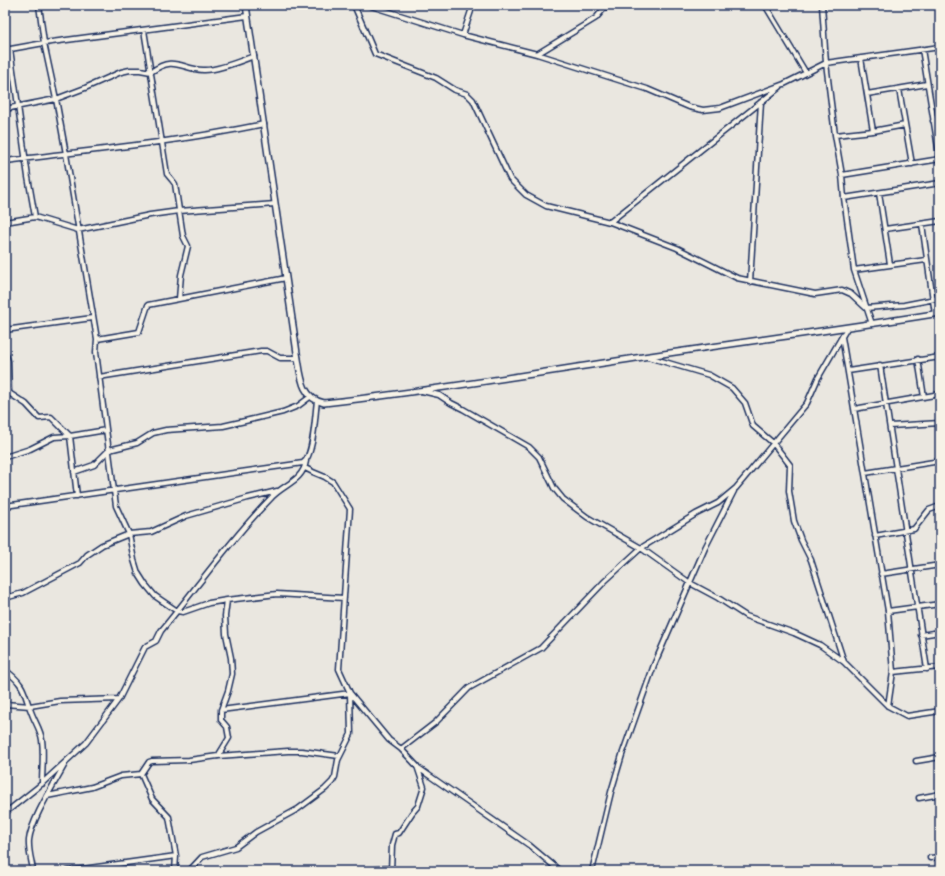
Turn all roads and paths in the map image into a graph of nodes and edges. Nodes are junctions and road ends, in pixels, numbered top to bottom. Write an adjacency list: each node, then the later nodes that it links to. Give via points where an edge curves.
1 (39, 5): 14 (street)
2 (246, 5): 11 (street)
3 (354, 5): 54 (street, via 375,54 436,78 467,94 473,100 510,179 526,195 546,206)
4 (368, 5): 10 (street)
5 (382, 5): 10 (street)
6 (473, 5): 13 (street)
7 (607, 5): 19 (street, via 596,18)
8 (765, 5): 24 (street)
9 (822, 5): 22 (street)
10 (382, 10): 13 (street)
11 (247, 16): 12 (street); 20 (street)
12 (144, 30): 14 (street); 23 (street)
13 (463, 36): 19 (street)
14 (44, 43): 16 (street); 29 (street)
15 (940, 47): 17 (street)
16 (10, 49): 18 (street); 31 (street)
17 (922, 49): 21 (street); 26 (street)
18 (5, 50)
19 (537, 54): 25 (street, via 703,110 720,108)
20 (254, 56): 23 (street, via 204,71 174,63); 35 (street)
21 (861, 58): 22 (street); 28 (street)
22 (826, 63): 24 (street); 38 (street)
23 (151, 72): 29 (street, via 121,72); 39 (street)
24 (806, 73): 25 (street)
25 (784, 84): 30 (street)
26 (927, 84): 27 (street); 34 (street)
27 (898, 89): 28 (street); 36 (street)
28 (867, 94): 37 (street)
29 (56, 99): 31 (street); 40 (street)
30 (761, 102): 54 (street); 62 (street)
31 (18, 107): 32 (street); 41 (street)
32 (5, 109)
33 (940, 119): 34 (street)
34 (933, 121): 42 (street)
35 (264, 124): 39 (street); 49 (street)
36 (905, 125): 37 (street); 44 (street)
37 (873, 131): 38 (street)
38 (835, 135): 45 (street)
39 (162, 142): 40 (street); 50 (street, via 167,174 175,184)
40 (66, 154): 41 (street); 57 (street)
41 (25, 158): 43 (street); 51 (street)
42 (940, 160): 44 (street)
43 (5, 161)
44 (912, 164): 45 (street)
45 (842, 175): 48 (street)
46 (940, 183): 47 (street)
47 (879, 193): 48 (street); 56 (street)
48 (844, 198): 60 (street)
49 (276, 204): 50 (street); 61 (street)
50 (179, 211): 57 (street); 64 (street, via 183,236 188,246 181,275)
51 (35, 217): 53 (street); 57 (street)
52 (940, 221): 55 (street)
53 (5, 222)
54 (610, 222): 62 (street, via 677,248)
55 (922, 224): 56 (street); 58 (street)
56 (885, 229): 59 (street)
57 (78, 230): 68 (street)
58 (926, 260): 59 (street); 65 (street)
59 (890, 264): 60 (street)
60 (854, 270): 66 (street)
61 (286, 278): 64 (street); 77 (street)
62 (750, 282): 66 (street, via 815,294 842,290 851,294)
63 (940, 298): 65 (street)
64 (179, 299): 73 (street, via 148,305 139,332)
65 (932, 299): 66 (street, via 904,305); 67 (street)
66 (866, 308): 69 (street)
67 (937, 313): 69 (street)
68 (92, 318): 71 (street); 73 (street)
69 (872, 324): 70 (street)
70 (847, 328): 72 (street); 76 (street)
71 (5, 330)
72 (842, 336): 80 (street); 93 (street, via 807,403)
73 (96, 340): 81 (street)
74 (5, 352): 92 (street, via 8,361 9,393 26,404 39,418 51,417)
75 (940, 356): 78 (street)
76 (645, 357): 82 (street); 93 (street, via 709,375 732,388 745,403 754,426)
77 (298, 358): 81 (street, via 280,358 262,351); 84 (street, via 305,389)
78 (918, 359): 79 (street); 85 (street)
79 (880, 365): 80 (street); 87 (street)
80 (848, 371): 88 (street)
81 (99, 378): 91 (street)
82 (419, 390): 86 (street, via 324,403); 111 (street, via 439,395 529,447 539,457 554,488 563,500)
83 (940, 394): 85 (street)
84 (310, 397): 86 (street); 94 (street, via 298,406 283,412 223,426 159,431 137,443)
85 (924, 397): 87 (street)
86 (317, 401): 96 (street, via 311,445)
87 (886, 402): 88 (street); 90 (street)
88 (854, 409): 101 (street)
89 (940, 423): 90 (street)
90 (890, 426): 99 (street)
91 (106, 430): 92 (street); 94 (street)
92 (70, 436): 95 (street, via 54,437 30,449); 100 (street)
93 (773, 443): 102 (street); 125 (street, via 790,465 789,491 794,521 811,560)
94 (110, 450): 100 (street, via 94,465); 104 (street)
95 (5, 457)
96 (306, 461): 98 (street); 104 (street)
97 (940, 461): 99 (street)
98 (305, 468): 103 (street, via 293,482); 117 (street, via 333,482 350,509)
99 (896, 468): 101 (street); 108 (street)
100 (74, 472): 105 (street)
101 (865, 473): 110 (street)
102 (736, 488): 111 (street, via 718,503); 115 (street)
103 (281, 490): 109 (street, via 186,516 151,532); 121 (street, via 231,543)
104 (113, 491): 105 (street); 109 (street, via 116,506)
105 (77, 496): 106 (street)
106 (5, 506)
107 (940, 506): 108 (street, via 929,510 914,529)
108 (906, 531): 110 (street); 113 (street)
109 (129, 534): 116 (street, via 102,544 80,563 23,592); 121 (street, via 138,573 155,596)
110 (875, 536): 114 (street)
111 (641, 548): 115 (street); 137 (street, via 605,581 541,648 469,688 436,722)
112 (940, 565): 113 (street)
113 (912, 570): 114 (street); 120 (street)
114 (881, 574): 122 (street)
115 (690, 583): 125 (street, via 746,616 820,645); 160 (street, via 654,665 622,755)
116 (5, 598)
117 (344, 598): 118 (street, via 277,594); 130 (street, via 339,669)
118 (226, 600): 121 (street, via 183,612); 135 (street, via 226,634 232,674)
119 (940, 604): 120 (street)
120 (916, 607): 122 (street); 124 (street)
121 (177, 611): 131 (street, via 156,641 145,647)
122 (888, 611): 129 (street)
123 (940, 632): 124 (street)
124 (921, 635): 127 (street)
125 (844, 662): 134 (street)
126 (940, 667): 127 (street)
127 (926, 669): 129 (street)
128 (5, 670): 133 (street, via 20,682)
129 (893, 672): 134 (street)
130 (350, 694): 135 (street); 137 (street, via 389,740); 139 (street, via 351,730)
131 (119, 699): 133 (street); 141 (street, via 86,743)
132 (5, 704): 133 (street)
133 (30, 706): 145 (street, via 42,738)
134 (888, 706): 136 (street, via 907,716)
135 (221, 710): 138 (street, via 221,720 229,738)
136 (940, 711)
137 (401, 749): 143 (street)
138 (218, 756): 139 (street, via 288,751); 144 (street, via 152,761)
139 (339, 756): 157 (street, via 335,777 324,789 236,847 202,857)
140 (940, 758): 142 (street)
141 (68, 759): 145 (street); 147 (street)
142 (916, 761)
143 (417, 766): 153 (street, via 424,787 418,806 399,833 395,834); 159 (street, via 529,845)
144 (141, 774): 147 (street, via 121,776 92,787); 150 (street, via 152,799 169,817)
145 (42, 784): 149 (street)
146 (940, 794): 148 (street)
147 (47, 796): 154 (street, via 29,839)
148 (919, 798)
149 (5, 813)
150 (176, 856): 155 (street); 156 (street)
151 (940, 857): 152 (street)
152 (930, 858)
153 (391, 869): 158 (street)
154 (32, 871)
155 (68, 871)
156 (176, 871)
157 (189, 871)
158 (359, 871)
159 (560, 871)
160 (592, 871)

